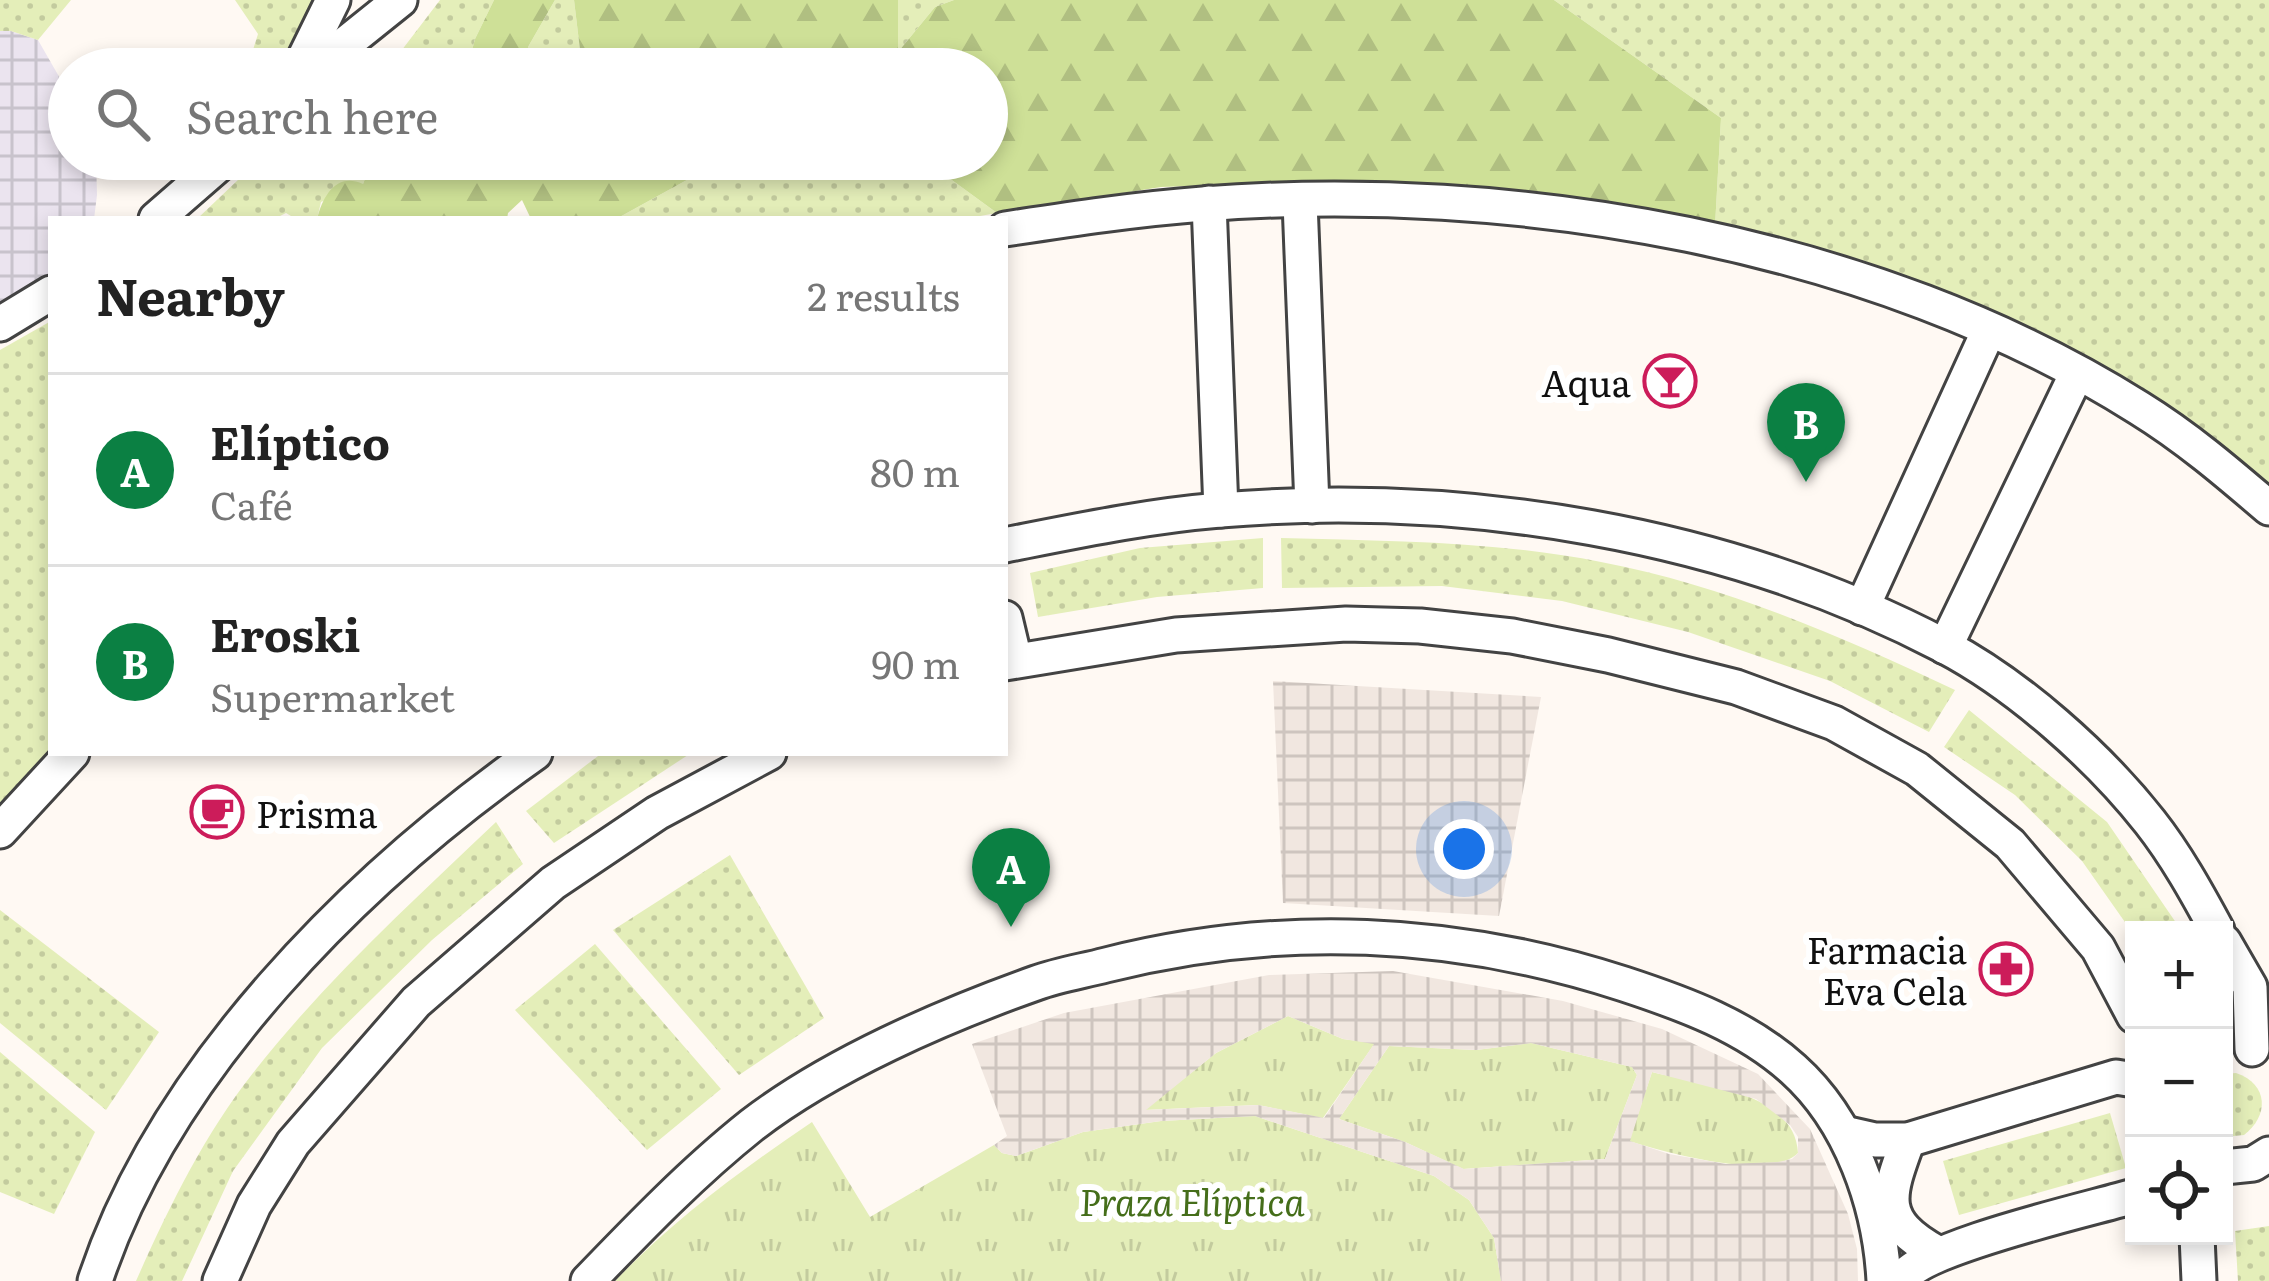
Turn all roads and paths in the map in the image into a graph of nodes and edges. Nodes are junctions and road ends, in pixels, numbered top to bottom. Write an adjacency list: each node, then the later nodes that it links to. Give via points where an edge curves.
1 (333, 0): 3 (street)
2 (400, 0): 4 (street)
3 (309, 48)
4 (340, 48)
5 (201, 180): 8 (street)
6 (1300, 202): 7 (street); 12 (street, via 1449,203 1642,224 1845,276); 14 (street)
7 (1209, 203): 9 (street); 16 (street)
8 (159, 216)
9 (1008, 230)
10 (48, 295): 11 (street)
11 (0, 324)
12 (1989, 330): 13 (street); 18 (street)
13 (2077, 373): 15 (street, via 2202,451); 19 (street)
14 (1312, 506): 16 (street); 18 (street, via 1560,523 1693,550)
15 (2269, 508)
16 (1221, 510): 17 (street)
17 (1008, 544)
18 (1862, 608): 19 (street)
19 (1945, 646): 25 (street, via 2101,766 2151,823)
20 (1010, 662): 27 (street, via 1200,633 1420,626 1570,647 1736,687 1834,723 1917,769 2010,844 2098,948)
21 (69, 756): 24 (street)
22 (531, 756): 37 (street, via 442,823 328,927 223,1048 154,1151)
23 (763, 756): 38 (street, via 657,813 553,883 416,1002 293,1143)
24 (0, 831)
25 (2211, 921)
26 (2233, 958): 28 (street, via 2249,987)
27 (2125, 999)
28 (2256, 1053)
29 (2125, 1078): 31 (street)
30 (1844, 1133): 31 (street); 39 (street, via 1805,1082 1744,1032 1584,971 1390,937 1328,934 1165,950 1038,982 860,1060 755,1123); 40 (street)
31 (1908, 1140): 36 (street, via 1889,1192 1893,1214 1906,1236)
32 (2269, 1154): 33 (street)
33 (2233, 1166)
34 (2125, 1199): 36 (street)
35 (2197, 1245): 42 (street)
36 (1937, 1253): 41 (street)
37 (95, 1281)
38 (220, 1281)
39 (588, 1281)
40 (1884, 1281)
41 (1901, 1281)
42 (2199, 1281)

